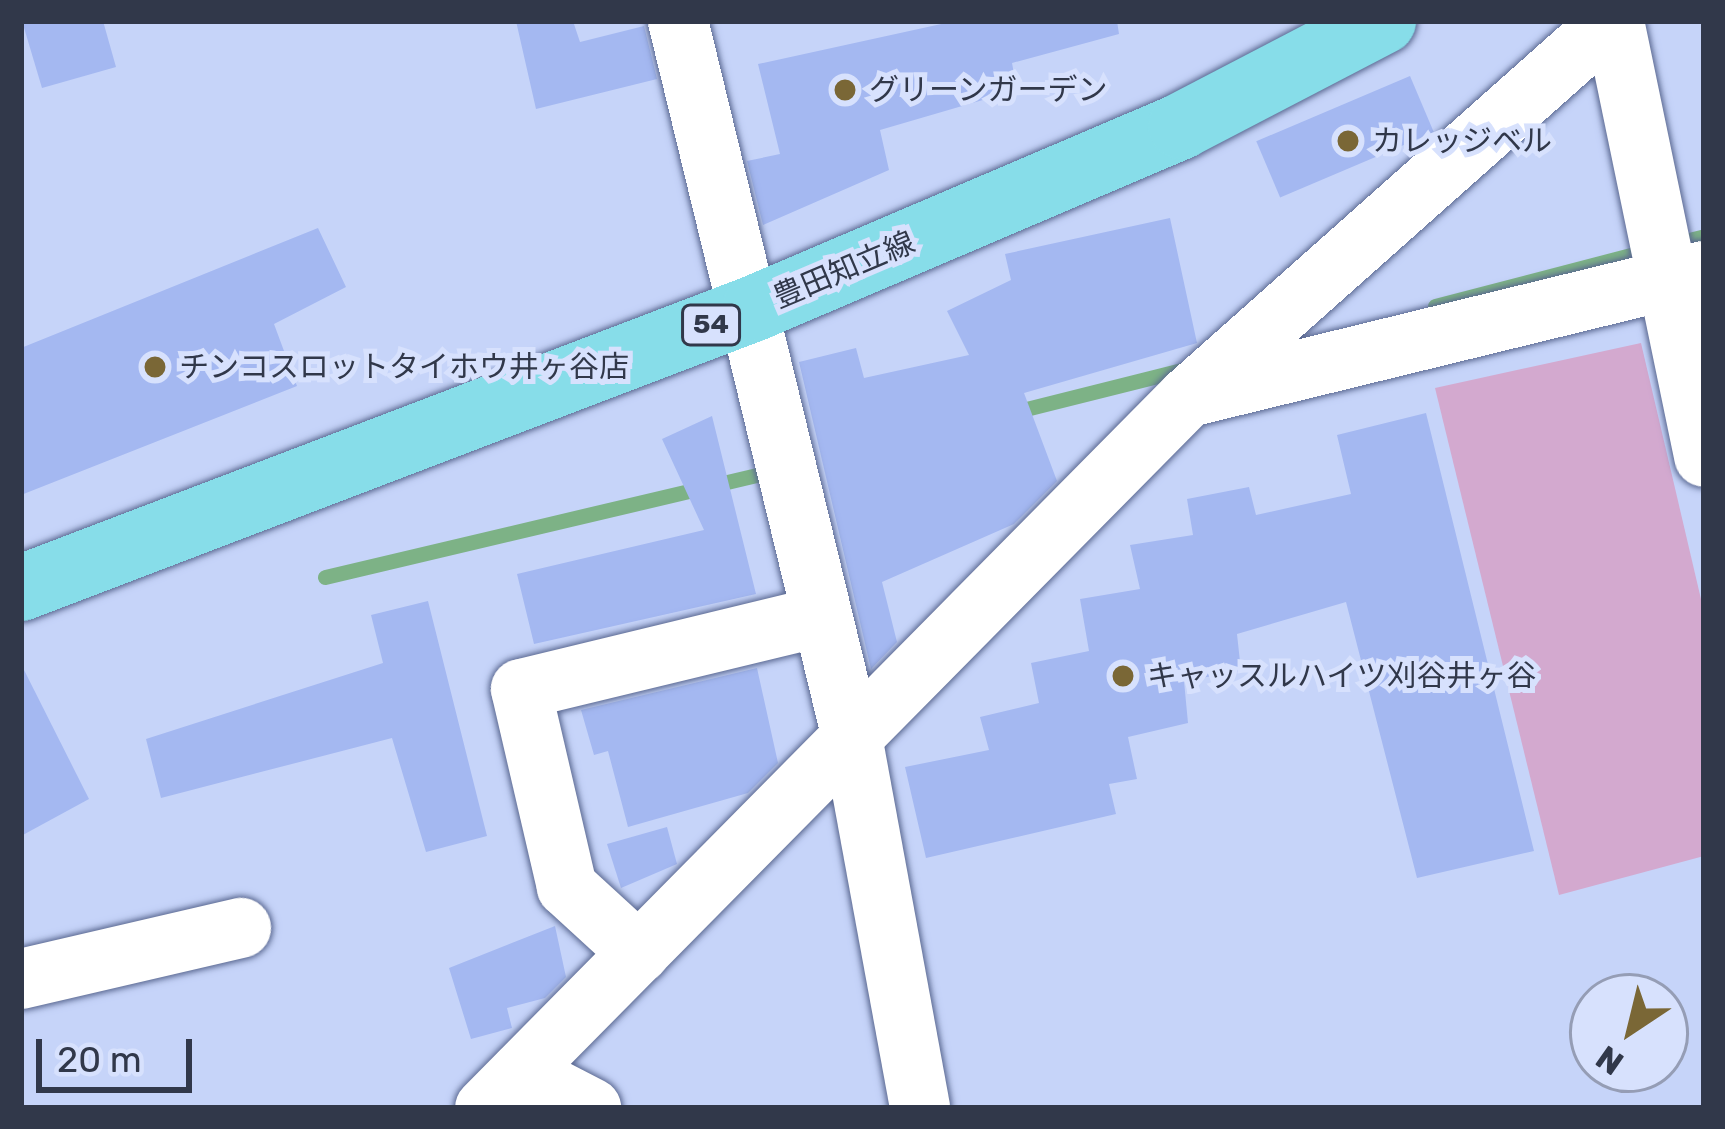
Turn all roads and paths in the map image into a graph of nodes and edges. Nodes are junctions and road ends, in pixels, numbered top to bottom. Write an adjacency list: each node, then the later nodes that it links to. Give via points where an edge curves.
1 (678, 21): 5 (street)
2 (1383, 21): 5 (main road, 豊田知立線 / 54, via 1181,126)
3 (1612, 21): 4 (street); 6 (street)
4 (1683, 276): 6 (street); 7 (street)
5 (755, 308): 8 (main road, 豊田知立線 / 54); 9 (street)
6 (1188, 397): 10 (street)
7 (1704, 457)
8 (21, 588)
9 (819, 617): 10 (street); 12 (street, via 521,689 566,887)
10 (853, 742): 12 (street); 16 (street)
11 (242, 928): 13 (street)
12 (639, 953): 14 (street)
13 (21, 979)
14 (503, 1090): 15 (street)
15 (591, 1108)
16 (920, 1108)

